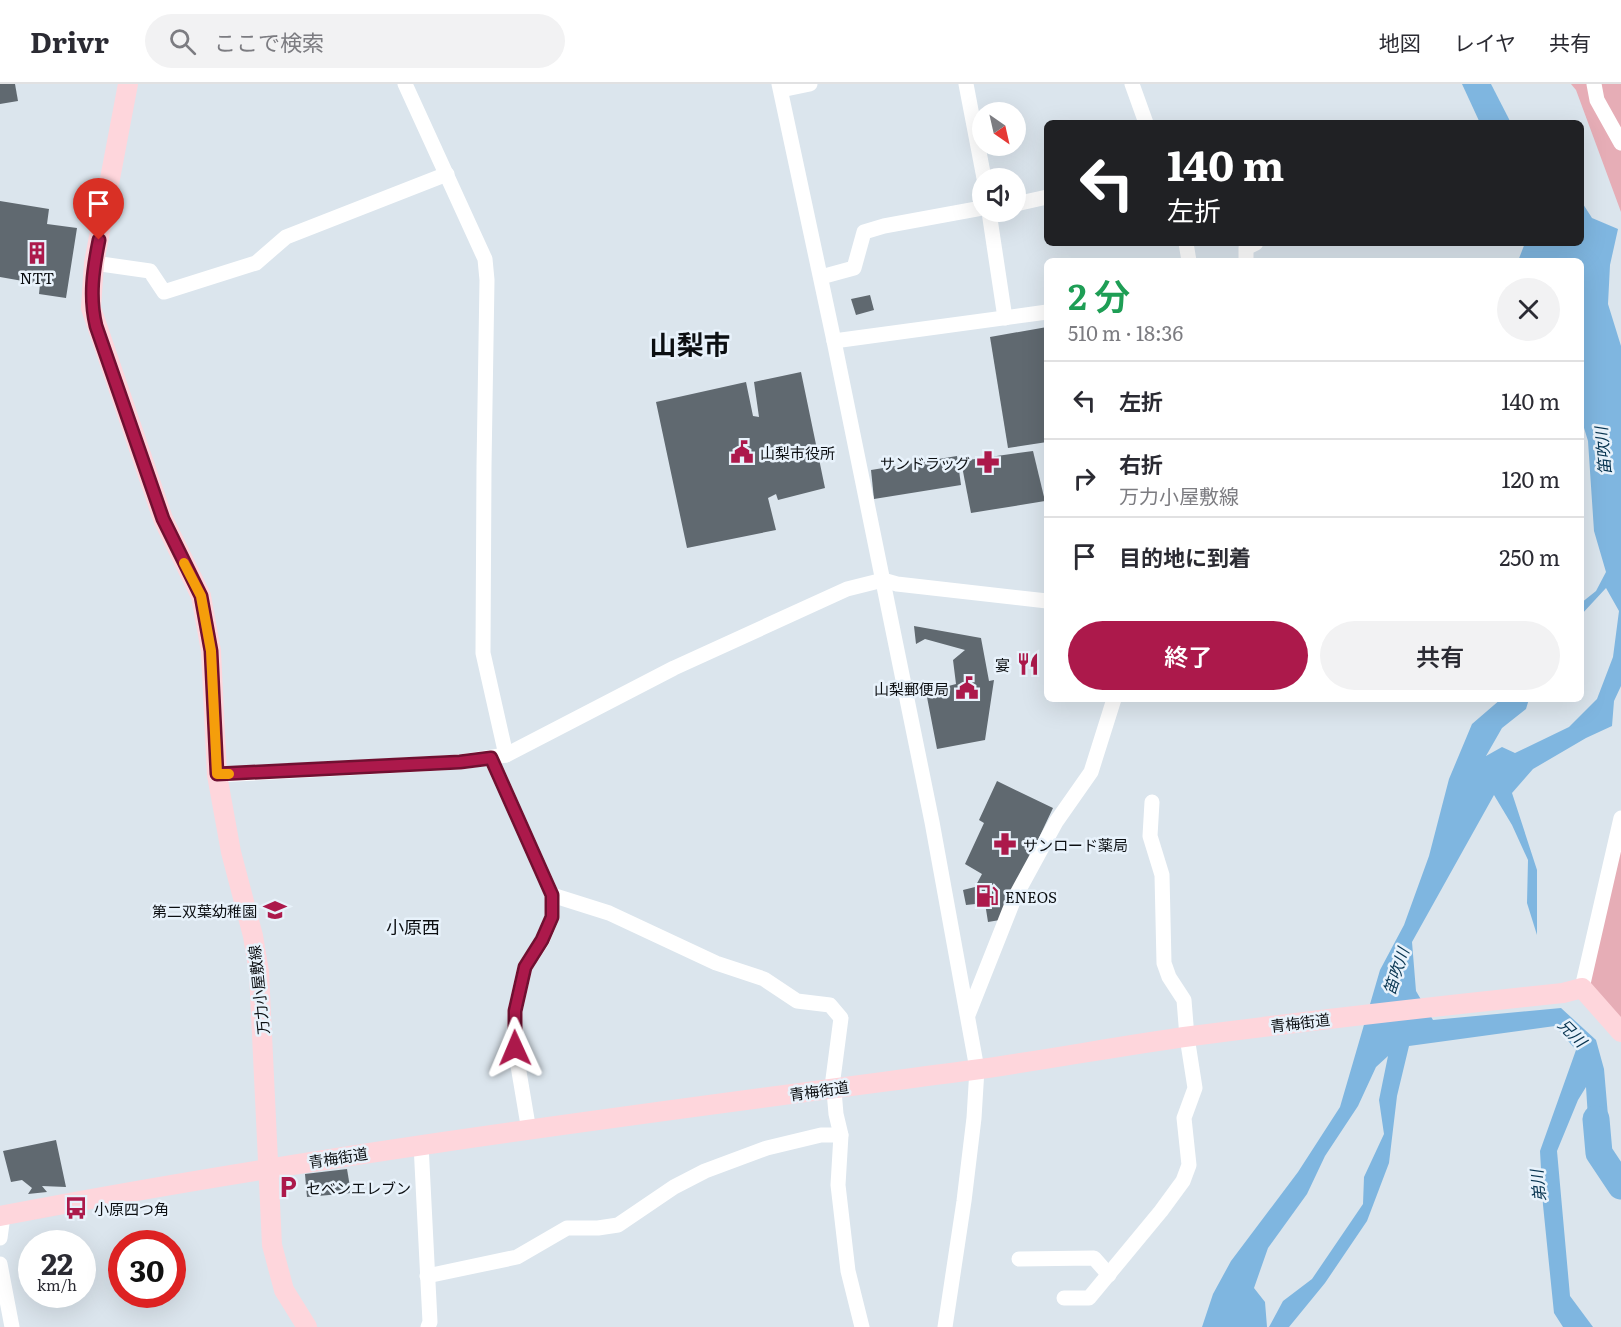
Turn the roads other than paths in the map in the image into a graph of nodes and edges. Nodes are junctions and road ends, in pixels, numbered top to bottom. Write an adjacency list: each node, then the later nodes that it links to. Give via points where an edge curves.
1 (128, 84): 18 (main road, 万力小屋敷線)
2 (405, 84): 11 (street)
3 (810, 84): 7 (street)
4 (966, 84): 10 (street)
5 (1132, 84): 8 (street)
6 (1594, 84): 9 (street, via 1597,100)
7 (780, 87): 19 (street)
8 (1145, 120)
9 (1621, 143)
10 (982, 168)
11 (447, 174): 18 (street, via 286,237 256,263 164,292 150,271); 26 (street, via 485,259 487,280 483,654)
12 (1044, 198): 13 (street)
13 (1026, 202)
14 (972, 210): 19 (street, via 864,232 854,268)
15 (991, 222): 21 (street)
16 (1253, 246): 17 (street, via 1246,248)
17 (1246, 258)
18 (94, 263): 27 (main road, 万力小屋敷線, via 92,308 96,326 163,519 201,596 211,651)
19 (821, 277): 22 (street)
20 (1044, 312): 21 (street)
21 (1005, 318): 22 (street)
22 (834, 341): 23 (street)
23 (883, 580): 24 (street); 26 (street, via 847,589 674,668); 32 (street)
24 (1044, 601)
25 (1113, 702): 32 (street, via 1091,772 1056,822 1014,899)
26 (498, 756): 27 (street, via 460,762); 30 (street)
27 (217, 774): 40 (main road, 万力小屋敷線, via 259,972)
28 (1152, 802): 34 (street, via 1150,836 1162,875 1164,963 1184,1000)
29 (1621, 818): 31 (street)
30 (552, 895): 36 (street, via 609,913 716,963 764,980 796,1001 830,1005 841,1018); 37 (street, via 552,917 525,967 515,1011 515,1048)
31 (1582, 988): 33 (main road); 34 (main road, 青梅街道)
32 (968, 1015): 35 (street)
33 (1621, 1032)
34 (1187, 1037): 35 (main road, 青梅街道); 45 (street, via 1195,1088 1184,1118 1189,1165 1183,1181)
35 (977, 1069): 36 (main road, 青梅街道); 52 (street, via 964,1201)
36 (833, 1088): 37 (main road, 青梅街道); 38 (street)
37 (529, 1131): 39 (main road, 青梅街道)
38 (841, 1135): 46 (street, via 821,1135 767,1148 705,1171 618,1225 567,1228 517,1257); 51 (street, via 838,1185 848,1271)
39 (421, 1144): 40 (main road, 青梅街道); 46 (street)
40 (267, 1168): 41 (main road, 青梅街道); 49 (main road, 万力小屋敷線, via 272,1245 284,1290)
41 (1, 1216): 42 (street)
42 (0, 1238)
43 (1019, 1259): 45 (street, via 1094,1258)
44 (0, 1264): 48 (street)
45 (1109, 1275): 47 (street, via 1089,1298)
46 (427, 1276): 50 (street)
47 (1064, 1298)
48 (12, 1327)
49 (307, 1327)
50 (428, 1327)
51 (862, 1327)
52 (945, 1327)

